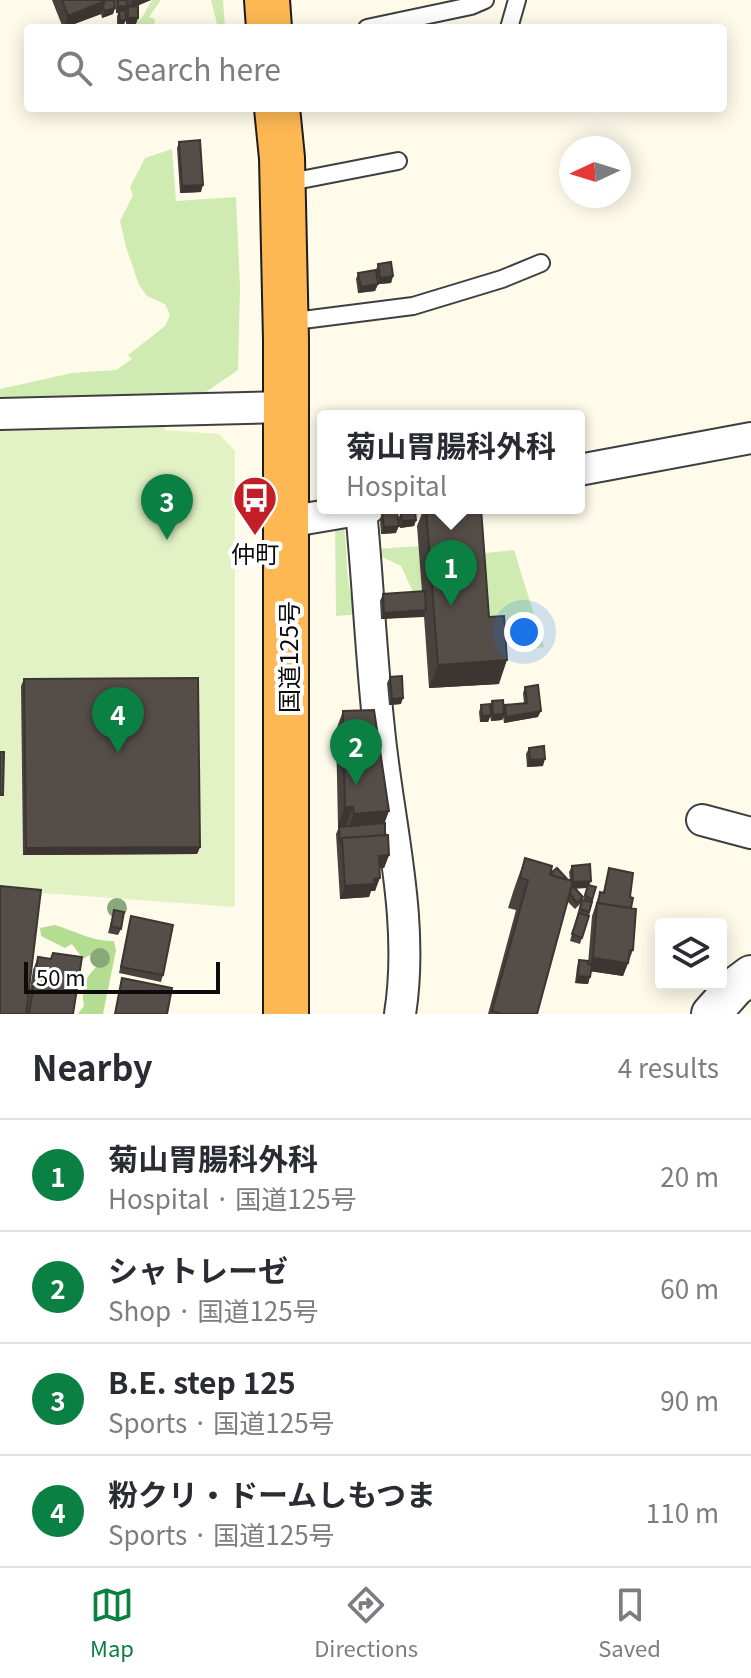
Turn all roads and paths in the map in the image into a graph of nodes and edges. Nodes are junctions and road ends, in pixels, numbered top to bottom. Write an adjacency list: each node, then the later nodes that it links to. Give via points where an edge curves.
1 (267, 0): 4 (highway)
2 (485, 0): 5 (lane)
3 (517, 0): 6 (lane)
4 (269, 24)
5 (386, 24)
6 (510, 24)
7 (277, 112): 9 (highway, 国道125号)
8 (398, 161): 9 (lane)
9 (283, 183): 11 (highway, 国道125号)
10 (541, 263): 11 (lane, via 413,306)
11 (285, 322): 12 (highway, 国道125号)
12 (286, 407): 13 (street); 18 (highway, 国道125号)
13 (0, 414)
14 (751, 438): 15 (street)
15 (585, 469)
16 (335, 514): 18 (street)
17 (365, 514): 23 (street, via 379,731 401,895)
18 (287, 522): 22 (highway, 国道125号)
19 (702, 820): 20 (street)
20 (751, 833)
21 (751, 975): 24 (street)
22 (286, 1014)
23 (400, 1014)
24 (711, 1014)

